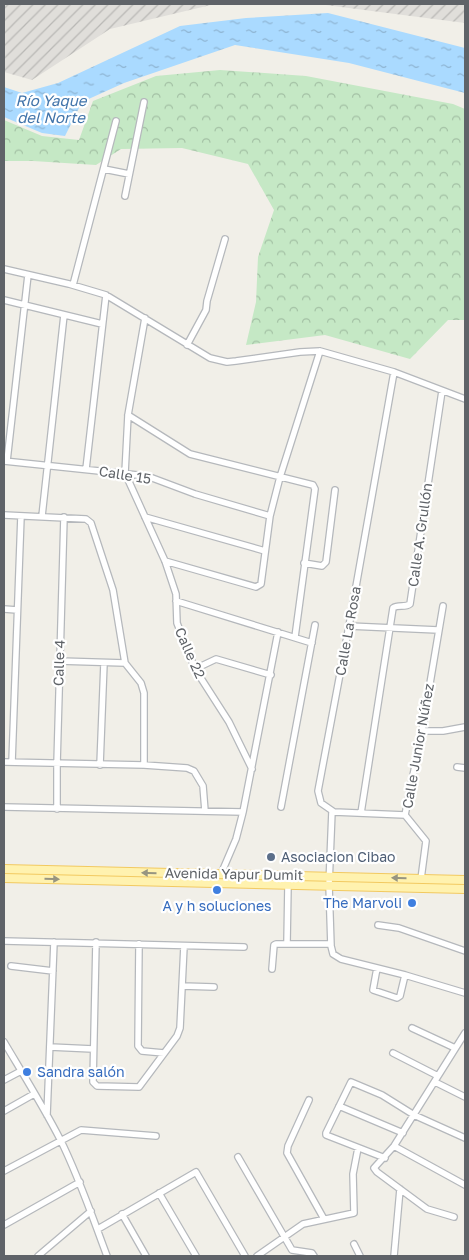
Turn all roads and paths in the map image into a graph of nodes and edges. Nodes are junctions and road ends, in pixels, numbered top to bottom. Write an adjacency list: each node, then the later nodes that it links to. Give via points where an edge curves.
1 (144, 102): 4 (street)
2 (116, 121): 3 (street)
3 (104, 169): 4 (street); 9 (street)
4 (129, 174): 5 (street)
5 (125, 196)
6 (225, 239): 16 (street, via 206,310)
7 (4, 269): 8 (street)
8 (28, 274): 9 (street); 12 (street)
9 (73, 285): 10 (street)
10 (106, 295): 14 (street); 15 (street)
11 (4, 300): 12 (street)
12 (24, 305): 13 (street); 22 (street)
13 (64, 315): 15 (street); 23 (street)
14 (145, 318): 16 (street); 21 (street)
15 (102, 324): 24 (street)
16 (187, 345): 17 (street, via 210,358 227,362)
17 (320, 351): 18 (street); 26 (street)
18 (394, 372): 19 (street); 42 (street, Calle La Rosa)
19 (442, 391): 20 (street); 43 (street, Calle A. Grullón, via 410,604 393,608)
20 (465, 399)
21 (128, 415): 25 (street); 26 (street, via 190,454)
22 (5, 461): 23 (street, Calle 15)
23 (47, 465): 24 (street, Calle 15); 30 (street)
24 (86, 469): 25 (street, Calle 15)
25 (126, 473): 31 (street, Calle 15, via 148,476); 33 (street, Calle 22)
26 (280, 478): 31 (street); 36 (street, via 315,488)
27 (335, 490): 36 (street, via 326,562 322,566)
28 (4, 515): 29 (street)
29 (21, 516): 30 (street); 40 (street)
30 (42, 516): 32 (street)
31 (270, 516): 34 (street)
32 (64, 517): 48 (street, Calle 4); 50 (street, via 89,520 113,590)
33 (146, 517): 34 (street); 35 (street, Calle 22)
34 (265, 551): 35 (street, via 261,584 256,587)
35 (165, 561): 37 (street, Calle 22)
36 (304, 563): 46 (street)
37 (176, 601): 45 (street); 51 (street, Calle 22, via 177,623)
38 (442, 606): 44 (street, Calle Junior Núñez)
39 (4, 609): 40 (street)
40 (17, 610): 56 (street)
41 (315, 625): 47 (street)
42 (349, 626): 43 (street); 67 (street, Calle La Rosa, via 318,791 321,803)
43 (389, 629): 44 (street); 69 (street, Calle A. Grullón)
44 (438, 630): 54 (street, Calle Junior Núñez)
45 (278, 632): 46 (street); 52 (street)
46 (295, 637): 47 (street)
47 (312, 644): 64 (street)
48 (59, 660): 49 (street); 57 (street, Calle 4)
49 (104, 663): 50 (street); 58 (street)
50 (125, 663): 59 (street, via 141,683 144,693)
51 (195, 669): 52 (street, via 216,659); 62 (street, Calle 22, via 229,722)
52 (271, 675): 62 (street)
53 (465, 727): 54 (street)
54 (422, 731): 70 (street, Calle Junior Núñez)
55 (4, 762): 56 (street)
56 (12, 762): 57 (street)
57 (57, 764): 58 (street); 65 (street, Calle 4)
58 (100, 765): 59 (street)
59 (144, 765): 66 (street, via 194,771 203,786)
60 (457, 767): 61 (street)
61 (465, 768)
62 (252, 769): 68 (street)
63 (4, 807): 65 (street)
64 (281, 807)
65 (58, 809): 66 (street)
66 (205, 811): 68 (street)
67 (332, 811): 69 (street); 73 (street)
68 (243, 812): 72 (street)
69 (361, 812): 70 (street)
70 (405, 815): 75 (street, Calle Junior Núñez, via 426,841)
71 (4, 869): 72 (main road, Avenida Yapur Dumit, one-way to 71)
72 (221, 874): 73 (main road, Avenida Yapur Dumit)
73 (330, 876): 75 (main road, Avenida Yapur Dumit, one-way to 73); 78 (street)
74 (4, 878): 77 (main road, Avenida Yapur Dumit, one-way to 77)
75 (421, 879): 76 (main road, Avenida Yapur Dumit)
76 (465, 880)
77 (288, 885): 78 (main road, Avenida Yapur Dumit); 84 (street)
78 (329, 885): 79 (main road, Avenida Yapur Dumit); 86 (street)
79 (465, 889)
80 (378, 925): 89 (street, via 400,928)
81 (4, 941): 82 (street)
82 (54, 942): 83 (street); 93 (street)
83 (96, 942): 85 (street); 102 (street)
84 (287, 943): 86 (street); 92 (street, via 274,946)
85 (139, 944): 87 (street); 104 (street, via 138,1046 142,1051)
86 (331, 944): 91 (street, via 336,957)
87 (184, 946): 88 (street); 95 (street)
88 (244, 947)
89 (465, 951)
90 (11, 966): 93 (street)
91 (377, 968): 94 (street); 94 (street, via 373,990 397,998)
92 (272, 969)
93 (53, 971): 101 (street)
94 (405, 975): 97 (street)
95 (182, 986): 96 (street); 104 (street, via 179,1032)
96 (214, 987)
97 (465, 993)
98 (412, 1028): 103 (street)
99 (465, 1033): 103 (street)
100 (4, 1042): 106 (street)
101 (50, 1047): 102 (street); 114 (street)
102 (93, 1048): 104 (street, via 93,1082 97,1086 139,1087)
103 (455, 1048): 107 (street)
104 (164, 1053)
105 (393, 1053): 107 (street)
106 (21, 1071): 108 (street); 109 (street)
107 (437, 1079): 110 (street); 115 (street)
108 (4, 1080)
109 (34, 1094): 113 (street); 114 (street)
110 (465, 1097)
111 (309, 1100): 132 (street, via 287,1153)
112 (339, 1106): 115 (street, via 351,1082 382,1095); 116 (street); 121 (street, via 326,1135)
113 (4, 1111)
114 (48, 1115): 119 (street)
115 (414, 1115): 116 (street); 118 (street)
116 (403, 1133): 120 (street)
117 (156, 1136): 119 (street, via 85,1130)
118 (465, 1138)
119 (60, 1140): 124 (street); 125 (street)
120 (394, 1146): 123 (street); 126 (street)
121 (358, 1148): 123 (street); 132 (street, via 353,1174 354,1213)
122 (238, 1157): 135 (street)
123 (384, 1158): 127 (street, via 374,1168)
124 (4, 1171)
125 (80, 1182): 129 (street); 133 (street)
126 (465, 1185)
127 (400, 1188): 131 (street, via 427,1208); 146 (street)
128 (159, 1193): 130 (street); 141 (street); 142 (street, via 196,1172)
129 (91, 1211): 134 (street); 138 (street)
130 (122, 1214): 134 (street); 140 (street)
131 (454, 1217)
132 (324, 1219): 135 (street, via 303,1224)
133 (4, 1225)
134 (98, 1229): 139 (street)
135 (284, 1239): 137 (street); 144 (street, via 292,1250)
136 (354, 1244): 145 (street)
137 (267, 1254): 143 (street)
138 (38, 1256)
139 (106, 1256)
140 (146, 1256)
141 (196, 1256)
142 (245, 1256)
143 (258, 1256)
144 (314, 1256)
145 (360, 1256)
146 (394, 1256)

